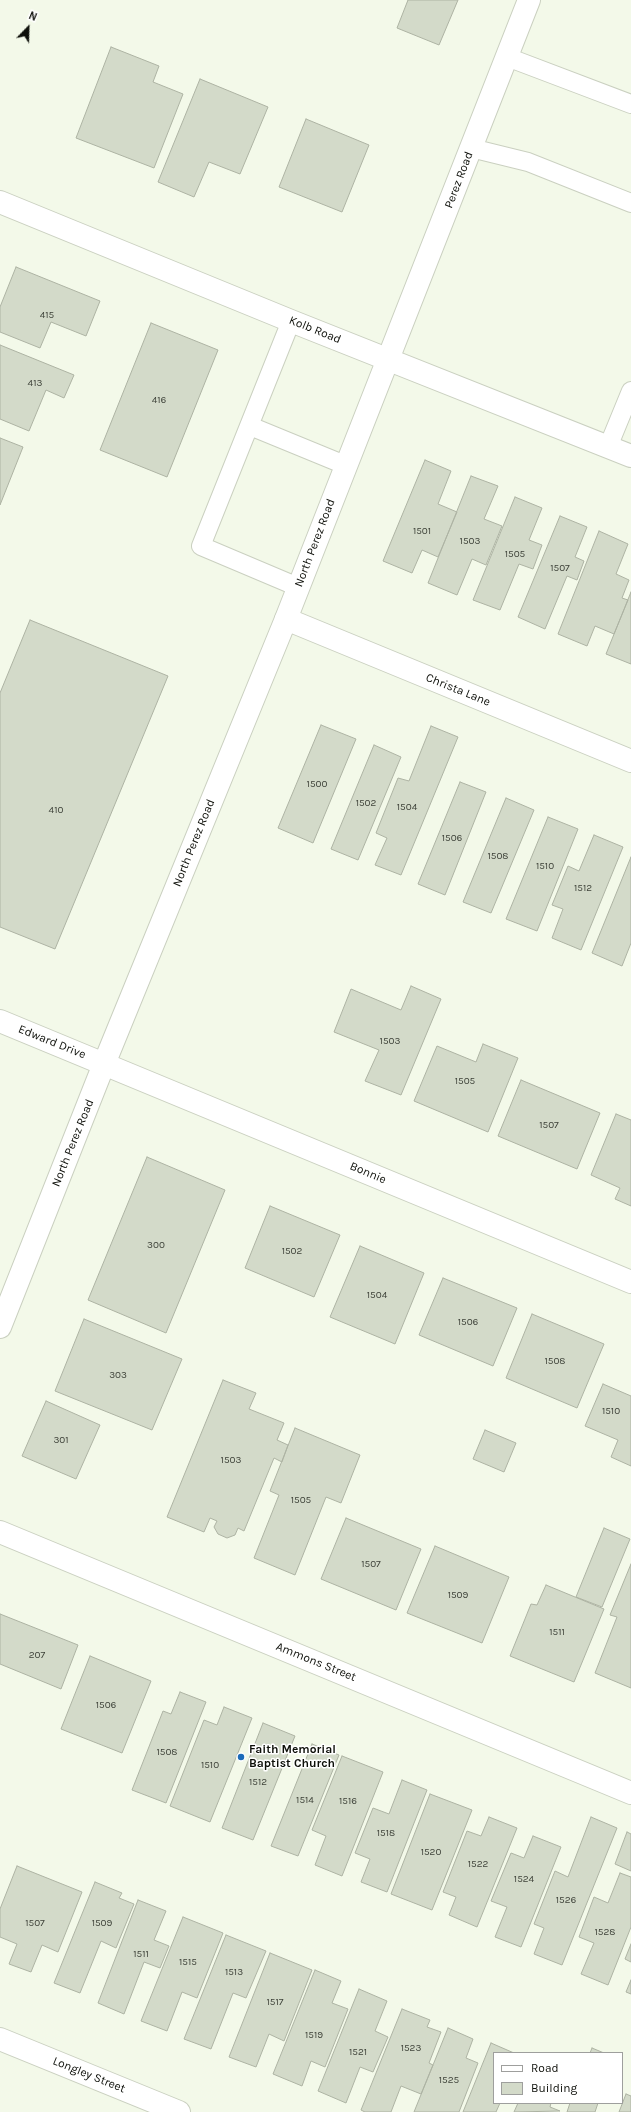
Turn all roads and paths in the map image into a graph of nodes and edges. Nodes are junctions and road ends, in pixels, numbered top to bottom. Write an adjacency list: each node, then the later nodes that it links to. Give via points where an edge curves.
1 (529, 0): 2 (street, Perez Road)
2 (507, 57): 3 (lane); 4 (street, Perez Road)
3 (631, 104)
4 (471, 148): 6 (lane, via 528,162); 8 (street, Perez Road)
5 (0, 202): 7 (street, Kolb Road)
6 (631, 203)
7 (291, 321): 8 (street, Kolb Road); 10 (lane)
8 (388, 359): 11 (street, Kolb Road); 13 (street, North Perez Road)
9 (631, 391): 11 (lane)
10 (250, 426): 13 (lane); 14 (lane, via 200,546)
11 (608, 447): 12 (street, Kolb Road)
12 (631, 456)
13 (346, 465): 14 (street, North Perez Road)
14 (298, 587): 15 (street, North Perez Road)
15 (286, 619): 16 (street, Christa Lane); 18 (street, North Perez Road)
16 (631, 761)
17 (0, 1021): 18 (street, Edward Drive)
18 (104, 1064): 19 (street, Bonnie); 20 (street, North Perez Road)
19 (631, 1282)
20 (1, 1323)
21 (0, 1532): 22 (street, Ammons Street)
22 (631, 1793)
23 (0, 2039): 24 (street, Longley Street)
24 (178, 2112)

